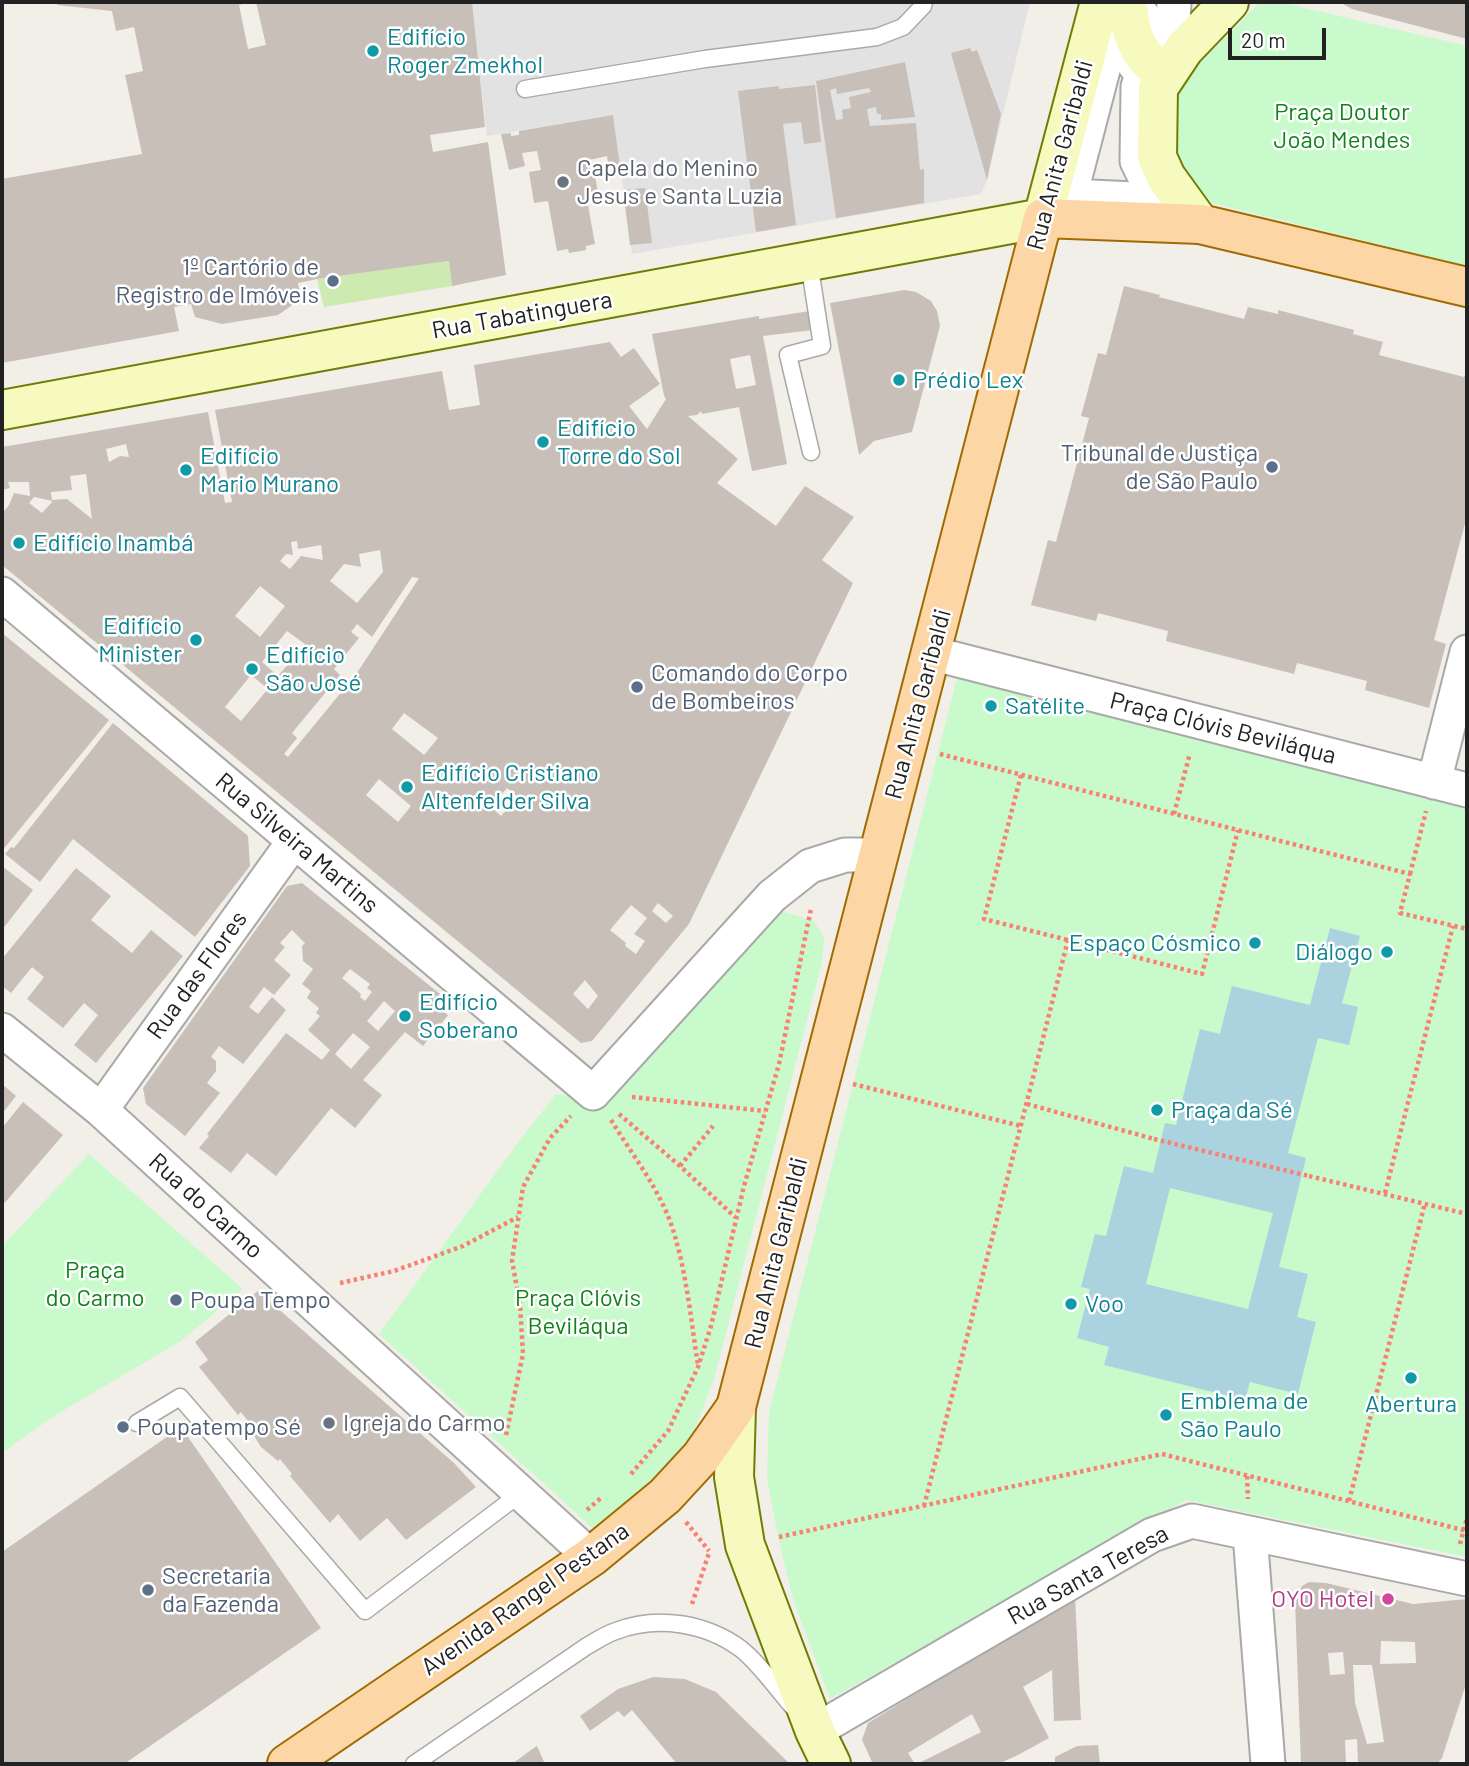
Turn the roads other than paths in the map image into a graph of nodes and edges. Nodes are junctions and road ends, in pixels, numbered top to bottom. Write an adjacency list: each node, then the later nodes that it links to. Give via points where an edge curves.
1 (924, 2): 10 (lane, via 903,27 877,37)
2 (1100, 2): 12 (main road, Rua Anita Garibaldi)
3 (1128, 2): 9 (main road, via 1137,47)
4 (1142, 2): 5 (street, via 1144,26 1156,50 1173,30)
5 (1174, 2)
6 (1195, 2): 8 (main road)
7 (1229, 2): 8 (main road)
8 (1193, 39): 9 (main road)
9 (1166, 75): 13 (main road, via 1158,88 1157,157)
10 (525, 89)
11 (1156, 200): 11 (street, via 1070,197 1116,20 1120,41 1142,74 1137,161)
12 (1043, 218): 13 (main road); 14 (main road, Rua Tabatinguera); 20 (main road, Rua Anita Garibaldi)
13 (1200, 224): 15 (main road)
14 (809, 262): 16 (main road, Rua Tabatinguera); 17 (lane, via 822,346 789,355)
15 (1467, 287)
16 (2, 410)
17 (811, 452)
18 (2, 594): 23 (street, Rua Silveira Martins)
19 (1467, 652): 21 (street)
20 (931, 653): 21 (street, Praça Clóvis Beviláqua); 24 (main road, Rua Anita Garibaldi)
21 (1434, 782): 22 (street, Praça Clóvis Beviláqua)
22 (1467, 790)
23 (294, 841): 24 (street, Rua Silveira Martins, via 593,1093 772,896 810,866 845,855); 26 (street, Rua das Flores)
24 (879, 855): 27 (main road, Rua Anita Garibaldi)
25 (2, 1030): 26 (street, Rua do Carmo)
26 (100, 1110): 29 (street, Rua do Carmo)
27 (736, 1407): 31 (main road, Avenida Rangel Pestana, via 666,1496); 33 (main road, via 734,1477 744,1545)
28 (138, 1423): 29 (lane, via 180,1397 365,1611)
29 (521, 1493): 31 (street, Rua do Carmo)
30 (1250, 1534): 32 (street, Rua Santa Teresa); 33 (street, Rua Santa Teresa, via 1192,1521 1152,1535); 37 (street)
31 (591, 1557): 34 (main road, Avenida Rangel Pestana)
32 (1467, 1579)
33 (823, 1748): 36 (lane, via 743,1651 716,1633 685,1624 639,1624 587,1646)
34 (315, 1751): 35 (main road, Avenida Rangel Pestana)
35 (287, 1764)
36 (414, 1764)
37 (1268, 1764)

